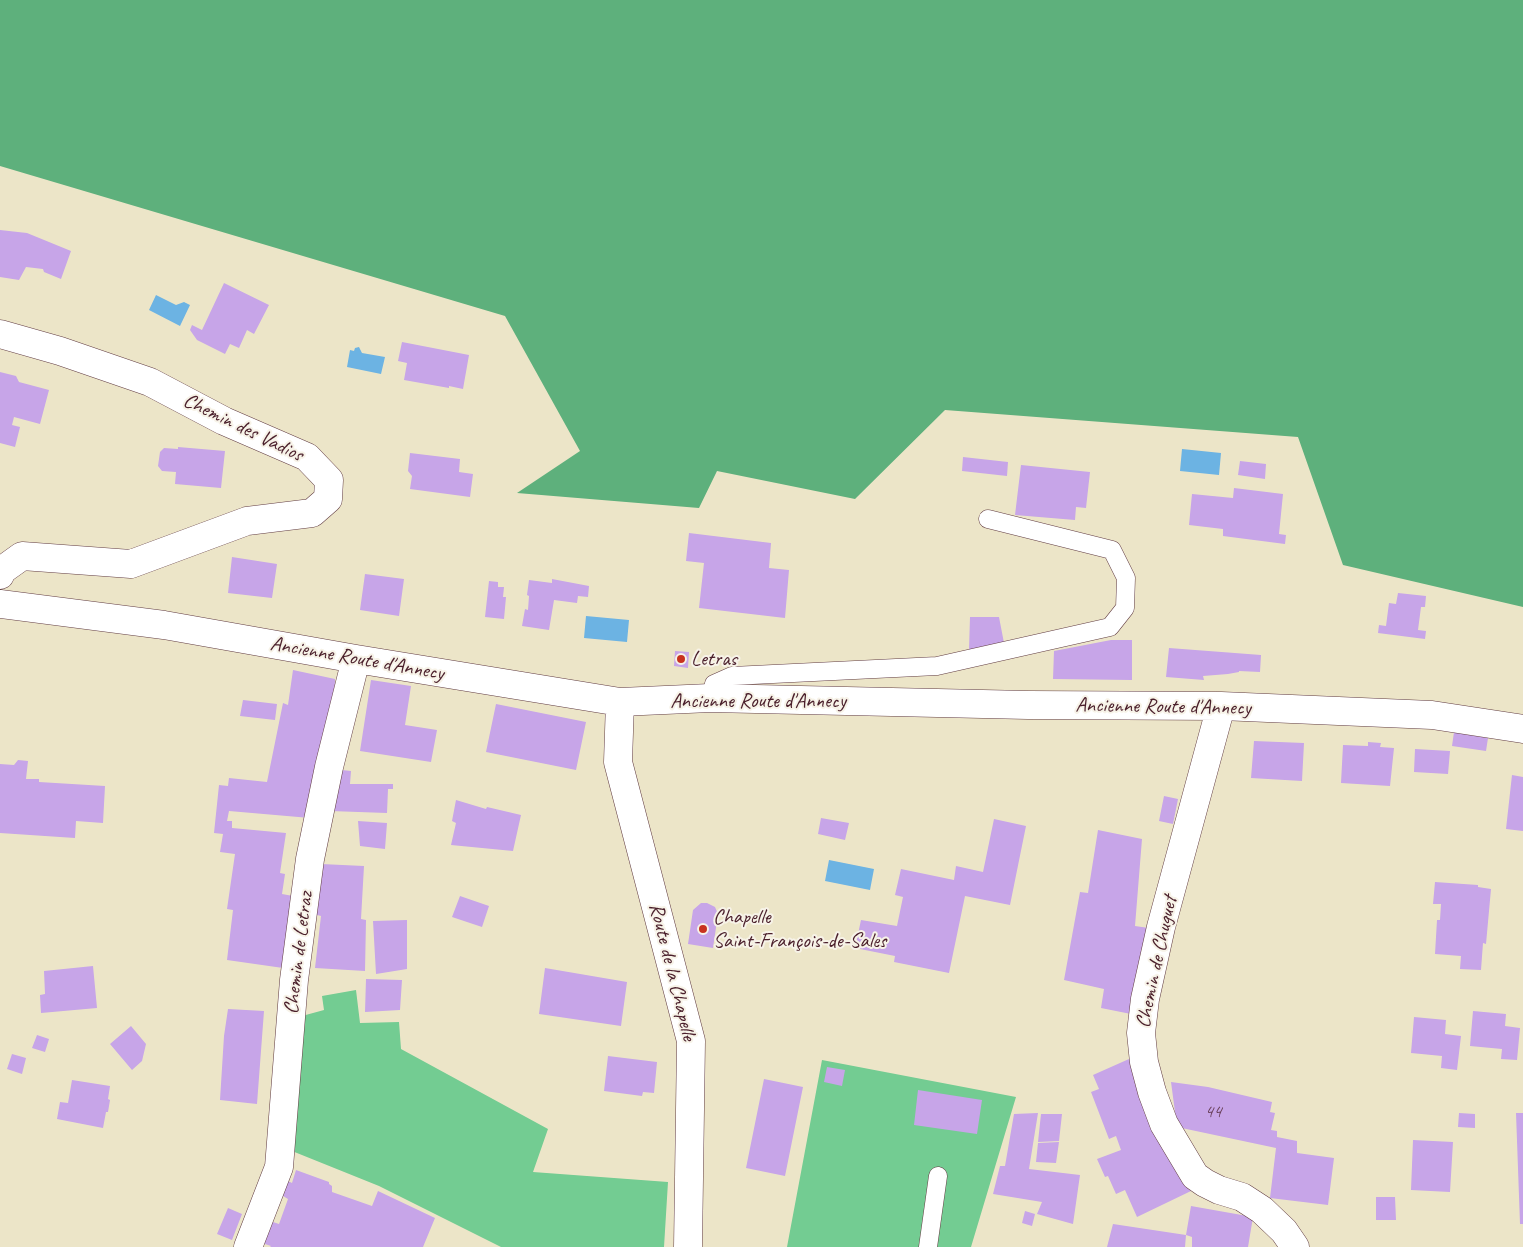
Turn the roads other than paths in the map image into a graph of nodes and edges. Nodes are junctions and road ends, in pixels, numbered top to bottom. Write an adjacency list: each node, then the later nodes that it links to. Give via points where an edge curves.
1 (0, 334): 3 (street, Chemin des Vadios, via 150,382 306,457 329,480 328,499 312,513 247,521 131,564 22,556)
2 (988, 519): 6 (lane, via 1112,550 1126,578 1125,608 1110,626 937,666 732,676 714,684)
3 (0, 575)
4 (0, 604): 5 (street, Ancienne Route d'Annecy, via 164,626)
5 (356, 659): 7 (street, Ancienne Route d'Annecy); 11 (street, Chemin de Letraz, via 310,859 294,980 279,1167)
6 (710, 698): 7 (street, Ancienne Route d'Annecy); 8 (street, Ancienne Route d'Annecy)
7 (620, 702): 12 (street, Route de la Chapelle, via 618,762 691,1041)
8 (1221, 706): 9 (street, Ancienne Route d'Annecy, via 1432,715); 14 (street, Chemin de Chuguet, via 1145,999 1141,1033 1144,1062 1164,1124 1195,1176 1219,1190 1242,1197 1262,1210 1284,1231)
9 (1523, 729)
10 (938, 1176): 13 (lane)
11 (248, 1247)
12 (688, 1247)
13 (928, 1247)
14 (1294, 1247)

